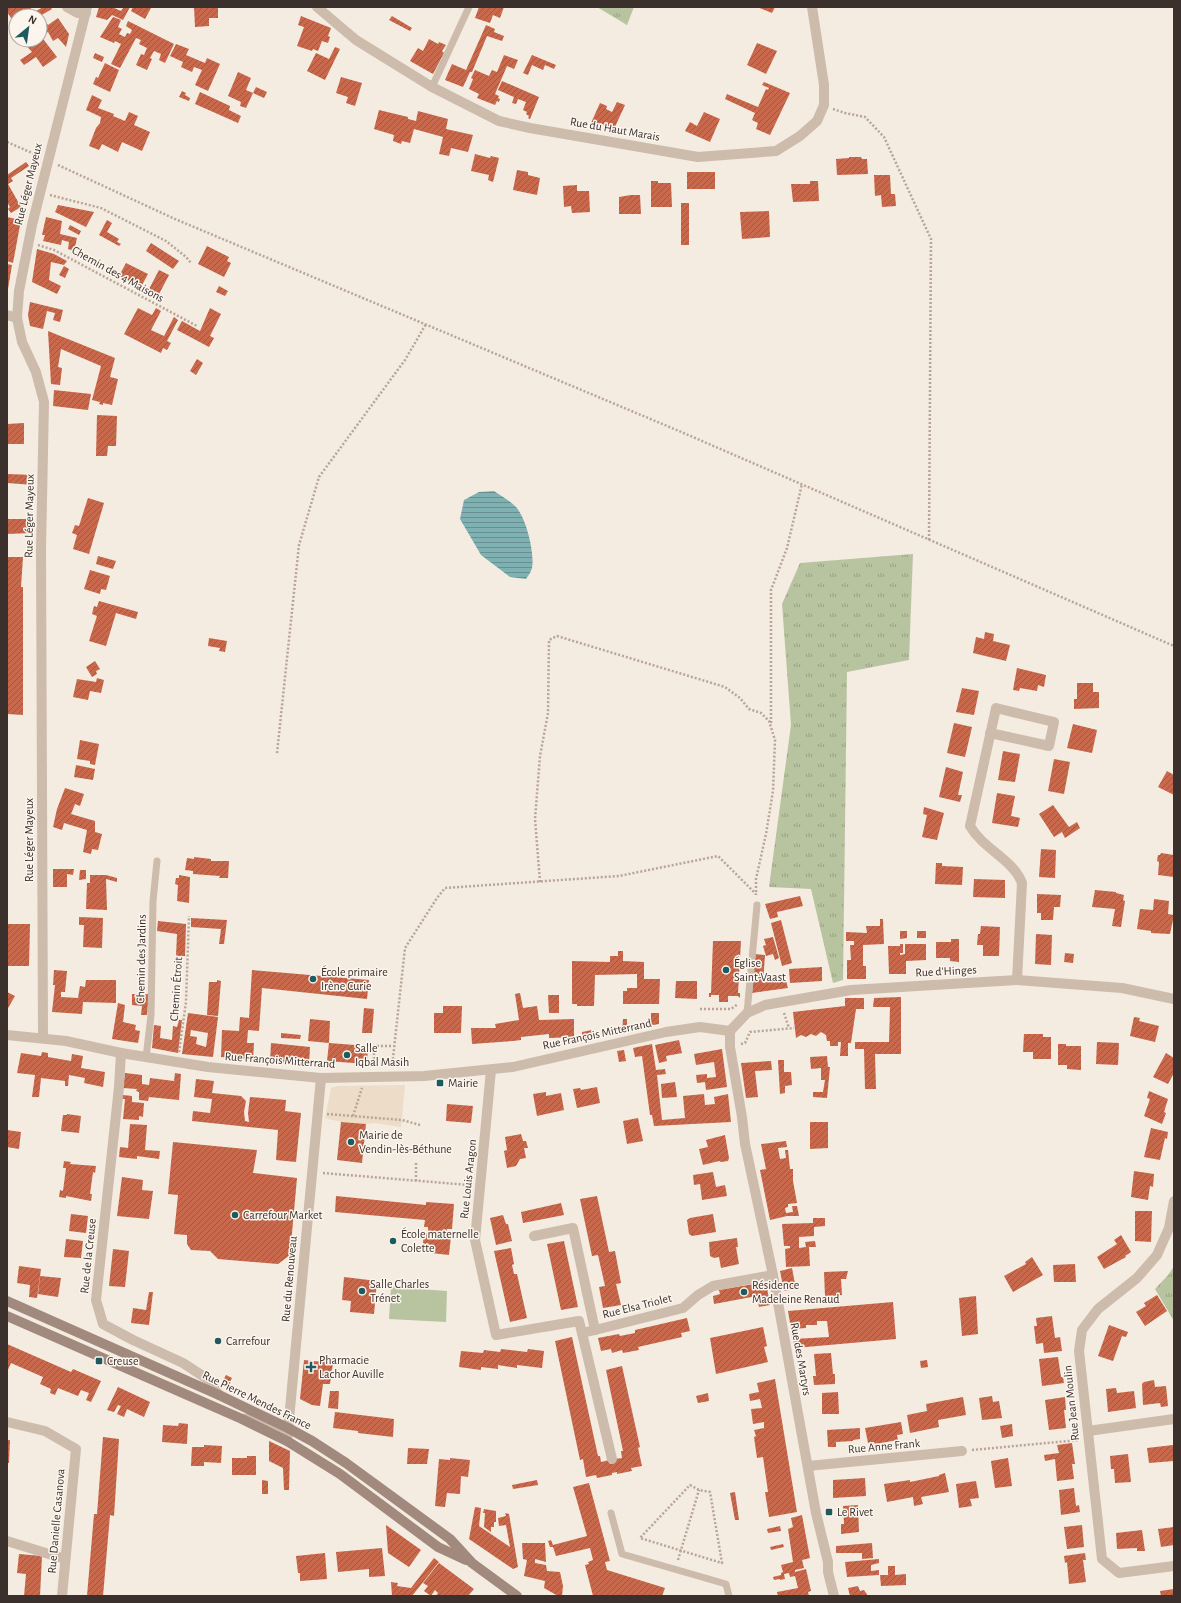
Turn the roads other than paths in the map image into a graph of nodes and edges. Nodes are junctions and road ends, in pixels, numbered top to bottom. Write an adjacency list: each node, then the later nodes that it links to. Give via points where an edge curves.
1 (68, 7): 5 (street, via 78,13)
2 (317, 7): 6 (street, Rue du Haut Marais, via 356,40)
3 (469, 7): 6 (lane)
4 (812, 7): 6 (street, Rue du Haut Marais, via 824,85 824,105 818,121 776,151 698,157 530,128 499,121)
5 (86, 10): 8 (street, Rue Léger Mayeux, via 28,242)
6 (432, 87)
7 (7, 315): 8 (street)
8 (17, 318): 17 (street, Rue Léger Mayeux, via 22,342 36,372 44,402 41,549)
9 (990, 733): 9 (street, via 996,708 1054,722 1049,746); 12 (street, via 970,826 976,836 1018,873 1022,883)
10 (157, 861): 19 (lane, Chemin des Jardins, via 153,900 151,1015)
11 (757, 905): 14 (lane)
12 (1018, 980): 13 (street, Rue d'Hinges, via 1122,988); 14 (street, Rue d'Hinges, via 851,990 765,1005)
13 (1174, 998)
14 (747, 1013): 15 (street, Rue d'Hinges)
15 (730, 1031): 20 (street, Rue François Mitterrand, via 700,1027 666,1032); 24 (street, Rue des Martyrs, via 730,1047 745,1144)
16 (7, 1035): 17 (street, Rue François Mitterrand)
17 (43, 1038): 18 (street, Rue François Mitterrand)
18 (121, 1053): 19 (street, Rue François Mitterrand); 29 (street, Rue de la Creuse, via 96,1300 103,1324 183,1363 209,1380)
19 (146, 1058): 21 (street, Rue François Mitterrand)
20 (491, 1070): 21 (street, Rue François Mitterrand, via 424,1076); 28 (street, Rue Louis Aragon, via 475,1240 496,1335 579,1321)
21 (321, 1078): 32 (street, Rue du Renouveau)
22 (1174, 1201): 33 (street, Rue Jean Moulin, via 1169,1228 1156,1255 1137,1278 1098,1309 1082,1330 1079,1351)
23 (534, 1236): 27 (street, Rue Elsa Triolet, via 574,1228)
24 (772, 1275): 27 (street, Rue Elsa Triolet, via 713,1286 683,1308); 36 (street, Rue des Martyrs)
25 (7, 1301): 29 (main road, Rue Pierre Mendes France)
26 (7, 1316): 32 (main road, Rue Pierre Mendes France, via 242,1419)
27 (595, 1330): 28 (street)
28 (582, 1333): 35 (street)
29 (219, 1395): 32 (main road, Rue Pierre Mendes France)
30 (1174, 1419): 33 (street)
31 (7, 1422): 39 (street, Rue Danielle Casanova, via 45,1431 76,1449)
32 (287, 1434): 42 (main road, Rue Pierre Mendes France, via 331,1453 450,1539 472,1562)
33 (1088, 1435): 40 (street, Rue Jean Moulin, via 1102,1559 1119,1573)
34 (962, 1451): 36 (street, Rue Anne Frank)
35 (612, 1458)
36 (808, 1466): 44 (street, Rue des Martyrs)
37 (611, 1514): 43 (lane, via 622,1554 726,1584)
38 (7, 1541): 39 (street)
39 (65, 1559): 41 (street, Rue Danielle Casanova)
40 (1174, 1566)
41 (62, 1596)
42 (517, 1596)
43 (728, 1596)
44 (834, 1596)

